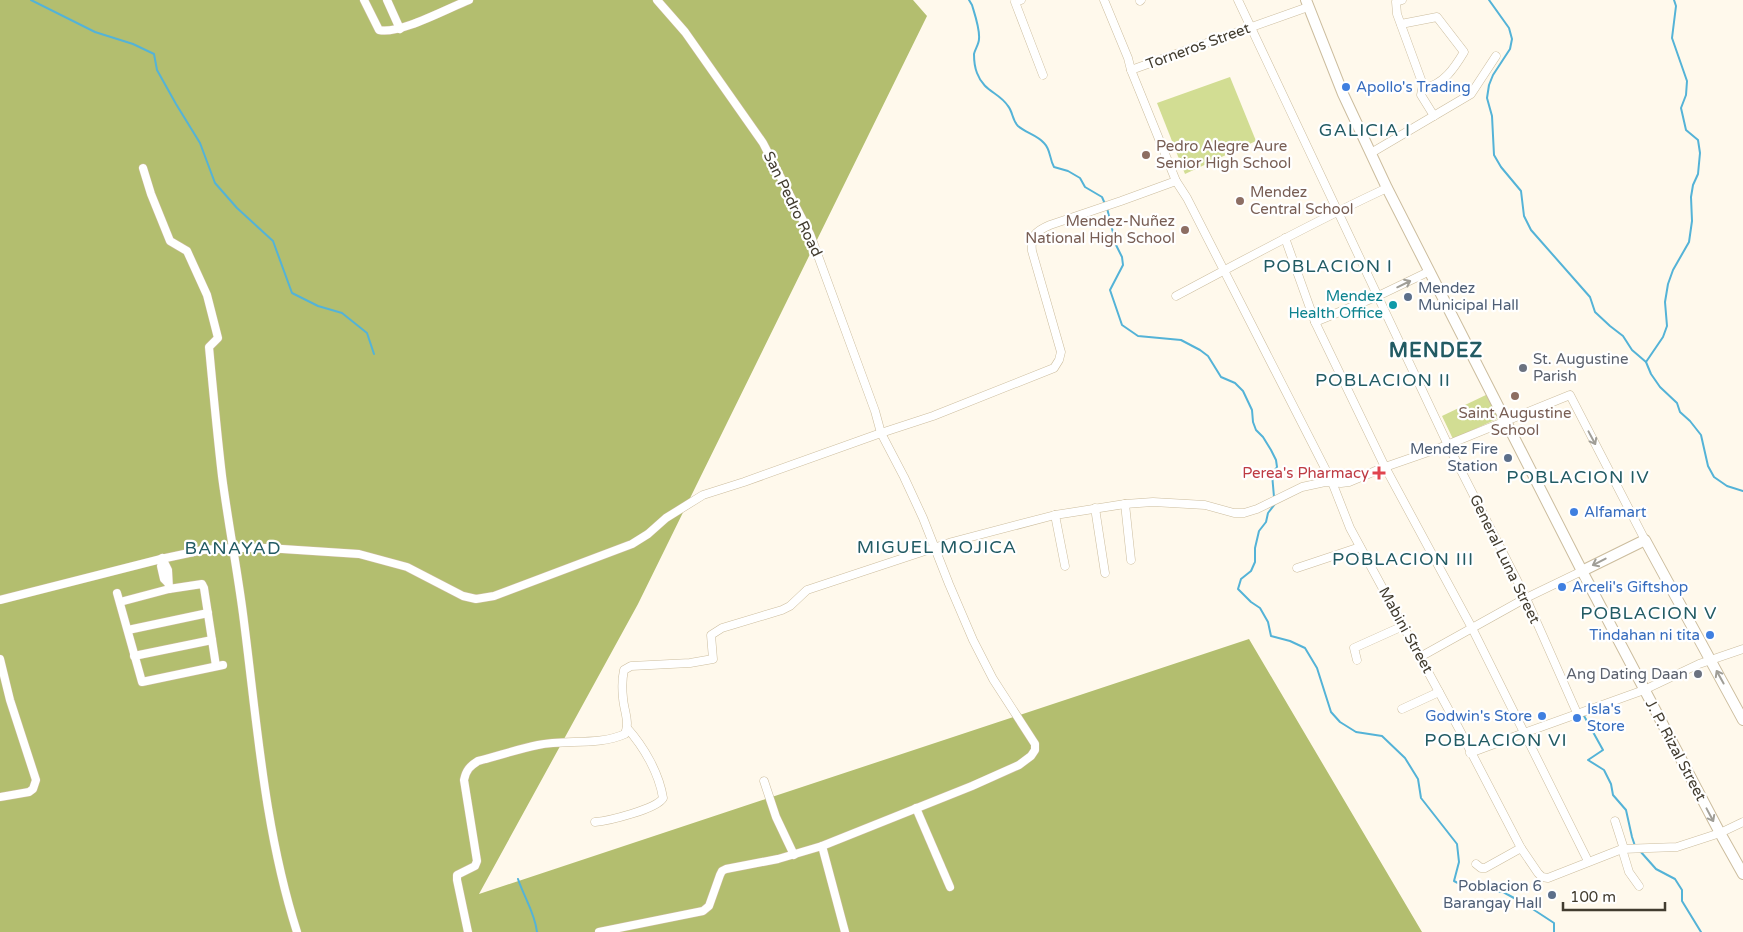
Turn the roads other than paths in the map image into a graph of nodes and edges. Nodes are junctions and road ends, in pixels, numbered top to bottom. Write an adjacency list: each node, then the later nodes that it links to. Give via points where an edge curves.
1 (364, 0): 12 (street, via 379,30)
2 (387, 0): 12 (street)
3 (468, 0): 12 (street)
4 (657, 0): 30 (street, San Pedro Road, via 685,32 763,143 810,234)
5 (1021, 0): 15 (street, via 1015,2)
6 (1104, 0): 14 (street, Torneros Street)
7 (1238, 0): 11 (street, General Luna Street)
8 (1402, 0): 10 (street, via 1395,4)
9 (1307, 4): 11 (street, Torneros Street); 18 (main road, J. P. Rizal Street)
10 (1401, 24): 16 (street); 16 (street, via 1437,17 1464,52 1450,73 1429,88)
11 (1250, 28): 14 (street, Torneros Street); 22 (street, General Luna Street)
12 (400, 29)
13 (1496, 56): 17 (street, via 1471,94)
14 (1131, 70): 20 (street, Mabini Street)
15 (1043, 75)
16 (1423, 88): 17 (street, via 1421,96)
17 (1434, 116): 18 (street)
18 (1371, 153): 21 (main road, J. P. Rizal Street)
19 (143, 168): 40 (street, via 170,240 187,251 207,295 218,338 209,347)
20 (1176, 181): 24 (street, Mabini Street); 30 (street, via 1050,225 1033,235 1032,251 1061,352 1054,368)
21 (1388, 188): 22 (street); 25 (main road, J. P. Rizal Street)
22 (1337, 211): 23 (street); 27 (street, General Luna Street)
23 (1285, 238): 24 (street); 28 (street)
24 (1224, 271): 26 (street); 33 (street, Mabini Street)
25 (1430, 271): 27 (street, one-way to 25); 29 (main road, J. P. Rizal Street)
26 (1176, 296)
27 (1378, 296): 28 (street); 31 (street, General Luna Street)
28 (1315, 322): 32 (street)
29 (1506, 421): 31 (street); 37 (street, one-way to 37, via 1570,395); 45 (main road, J. P. Rizal Street)
30 (881, 433): 39 (street, San Pedro Road); 40 (street, via 703,495 632,544 494,596 476,599 463,596 407,567 359,554)
31 (1448, 445): 32 (street); 49 (street, General Luna Street)
32 (1385, 467): 33 (street, via 1349,482); 54 (street)
33 (1332, 482): 34 (street, via 1302,487 1244,513 1189,504); 38 (street, Mabini Street)
34 (1125, 504): 35 (street); 42 (street)
35 (1095, 508): 36 (street); 46 (street)
36 (1055, 515): 39 (street); 43 (street)
37 (1645, 540): 45 (main road, one-way to 45); 62 (main road)
38 (1360, 546): 44 (street); 53 (street, Mabini Street)
39 (935, 547): 68 (street, via 807,590 782,610 722,628 710,635 713,659 631,666 624,670); 73 (street, San Pedro Road, via 993,679 1035,744 1035,750 1019,764)
40 (233, 548): 41 (street, via 203,550); 87 (street, via 260,762 271,826)
41 (163, 560): 47 (street, via 168,570); 50 (street)
42 (1131, 560)
43 (1064, 566)
44 (1297, 568)
45 (1582, 571): 49 (street); 63 (main road, J. P. Rizal Street)
46 (1105, 573)
47 (169, 586): 51 (street); 52 (street, via 202,584)
48 (118, 593): 51 (street)
49 (1526, 598): 54 (street); 66 (street, General Luna Street)
50 (0, 600)
51 (120, 602): 55 (street)
52 (208, 613): 55 (street); 56 (street)
53 (1403, 626): 59 (street, Mabini Street); 61 (street, via 1354,648)
54 (1472, 628): 59 (street); 69 (street)
55 (128, 630): 58 (street)
56 (212, 640): 58 (street); 58 (street, via 219,666 142,682)
57 (1743, 649): 62 (street)
58 (134, 656)
59 (1420, 656): 64 (street, Mabini Street)
60 (0, 659): 72 (street, via 36,780 28,792)
61 (1357, 660)
62 (1710, 660): 63 (street); 67 (main road, one-way to 62)
63 (1644, 690): 66 (street); 77 (main road, J. P. Rizal Street, one-way to 77)
64 (1439, 692): 65 (street); 70 (street, Mabini Street)
65 (1402, 709)
66 (1577, 713): 69 (street)
67 (1743, 720)
68 (627, 728): 75 (street, via 650,762 663,798 658,804); 88 (street, via 625,734 618,737 530,747 478,761 466,772 464,780 477,861 475,866 458,875 457,880)
69 (1524, 732): 70 (street); 82 (street)
70 (1470, 754): 79 (street, Mabini Street)
71 (764, 781): 81 (street)
72 (0, 797)
73 (916, 808): 78 (street); 86 (street)
74 (1615, 821): 80 (street)
75 (595, 822)
76 (1743, 822): 77 (street)
77 (1720, 833): 80 (street, via 1677,847); 84 (main road, J. P. Rizal Street)
78 (822, 846): 81 (street); 90 (street)
79 (1521, 848): 82 (street, Mabini Street, via 1542,877 1548,878); 83 (street, via 1485,868)
80 (1625, 849): 82 (street); 85 (street, via 1629,872)
81 (794, 855): 89 (street, via 722,871 709,906 703,911)
82 (1588, 862)
83 (1476, 864)
84 (1743, 874)
85 (1639, 886)
86 (950, 887)
87 (297, 932)
88 (468, 932)
89 (599, 932)
90 (845, 932)

